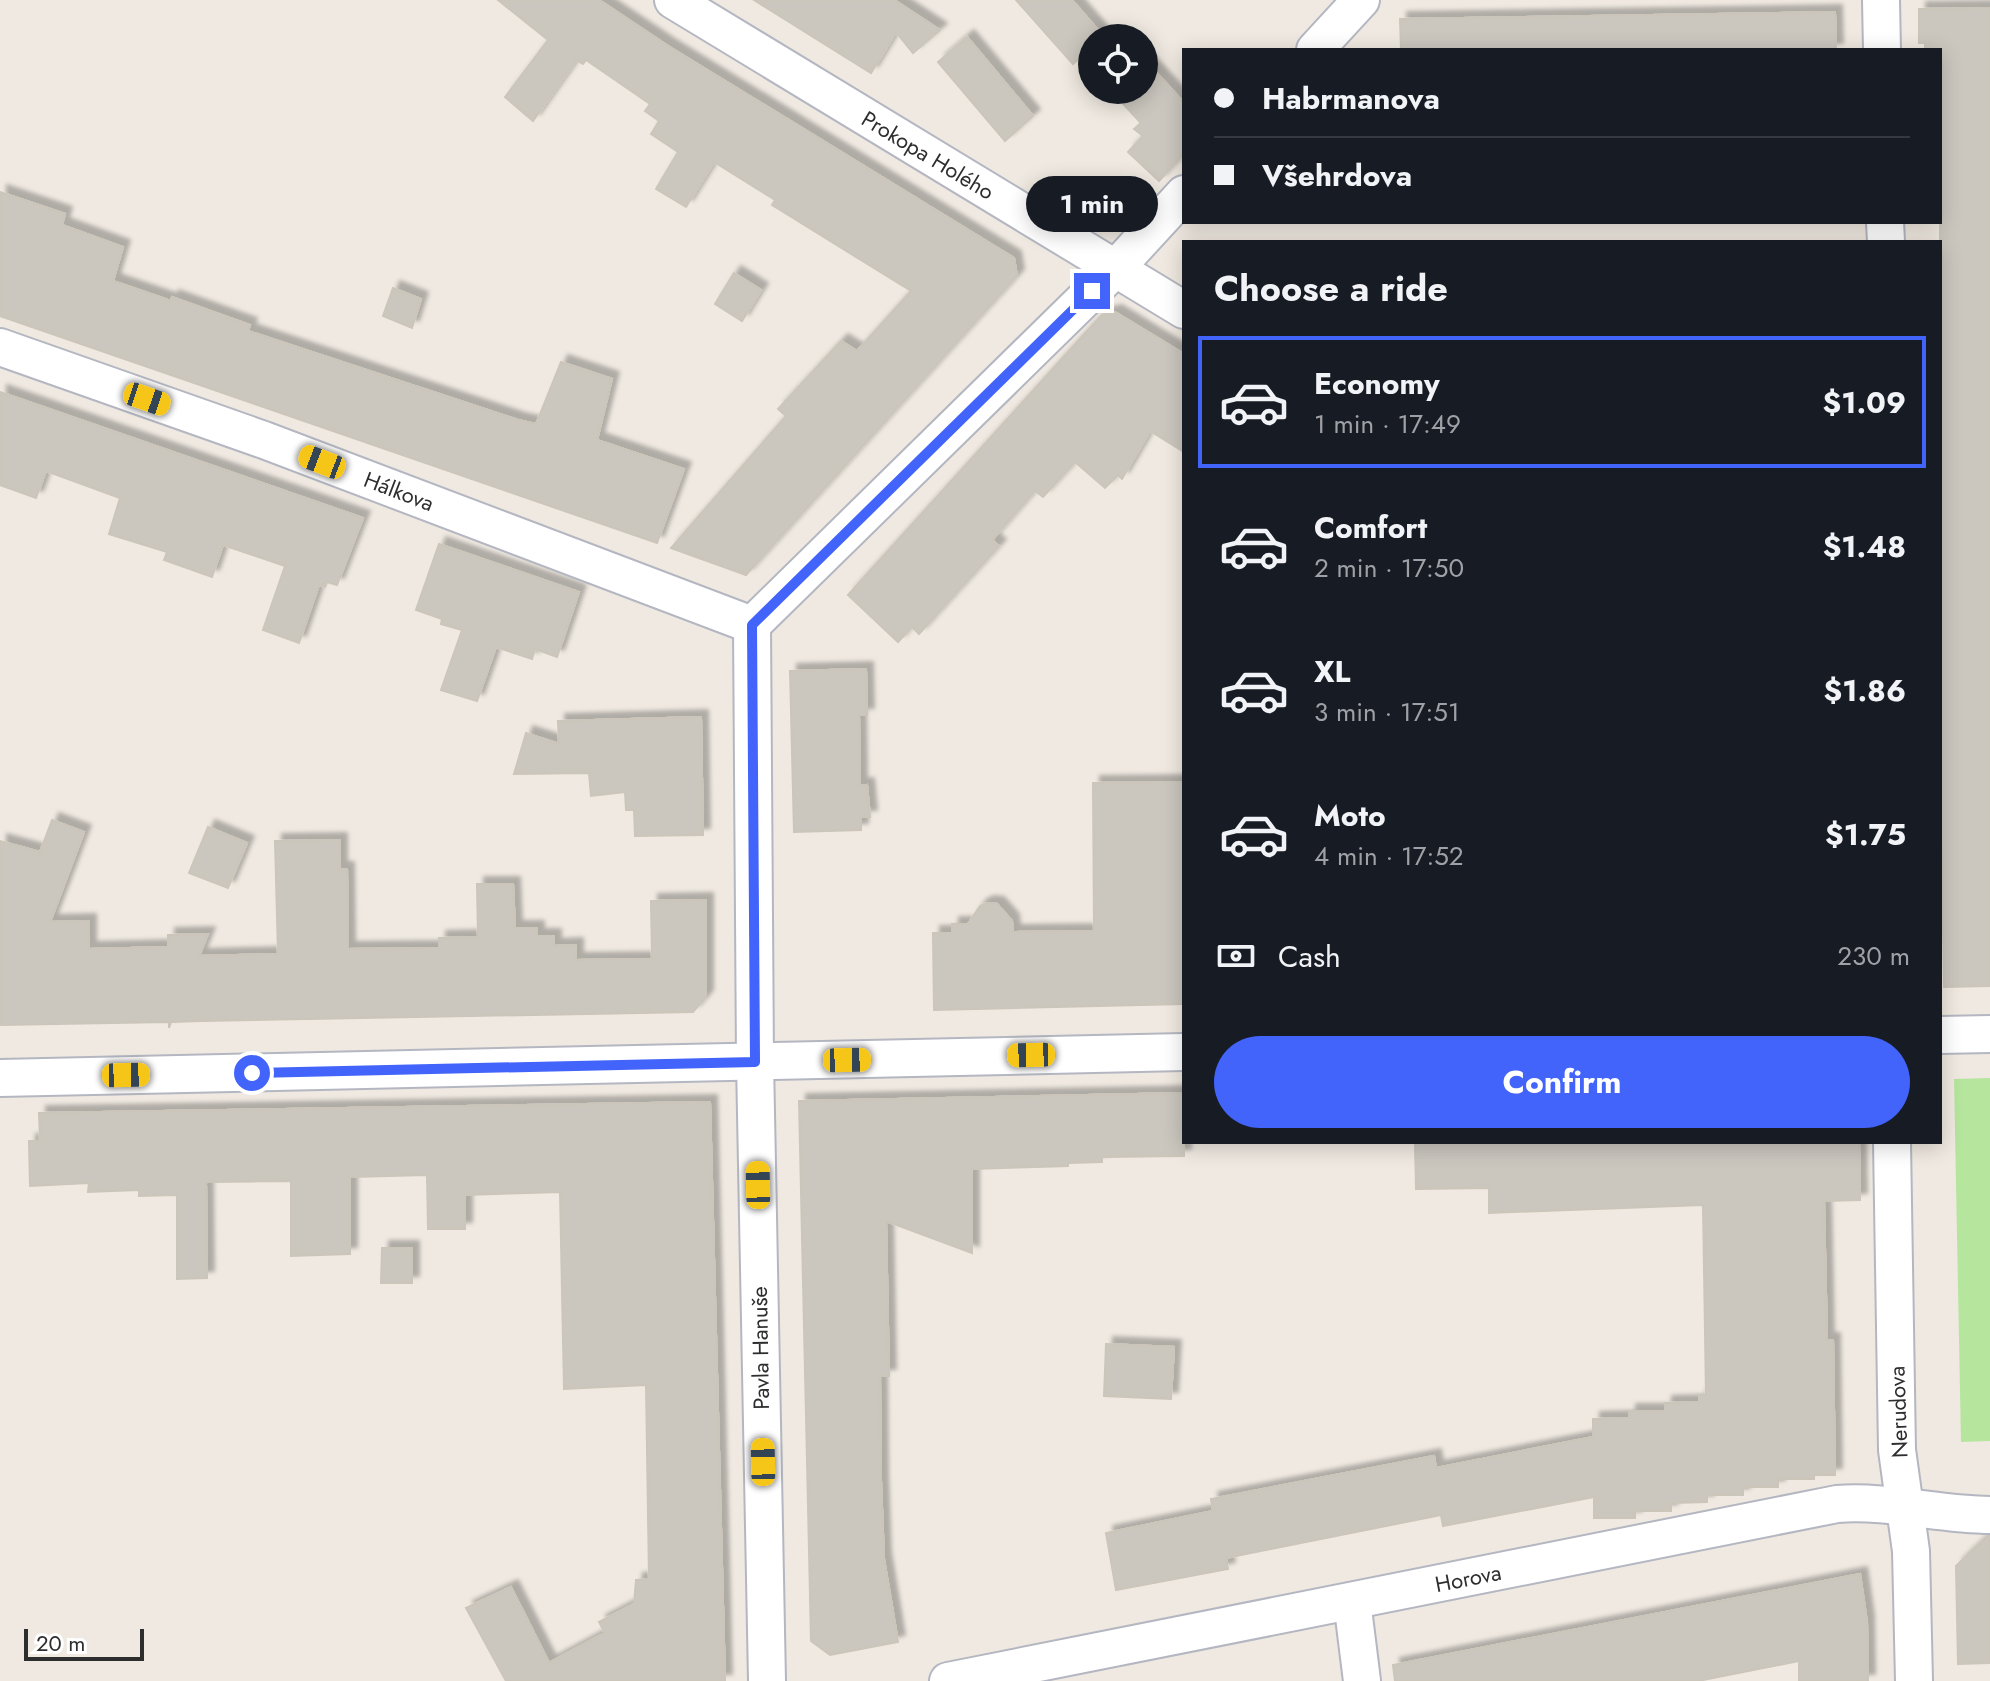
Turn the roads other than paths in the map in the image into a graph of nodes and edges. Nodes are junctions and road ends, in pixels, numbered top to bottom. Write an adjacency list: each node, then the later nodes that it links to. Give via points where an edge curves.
1 (673, 0): 7 (street, Prokopa Holého)
2 (1361, 0): 4 (street)
3 (1881, 0): 5 (street)
4 (1317, 48)
5 (1882, 48)
6 (1182, 196): 7 (street)
7 (1115, 269): 8 (street, Prokopa Holého); 10 (street)
8 (1182, 309)
9 (0, 347): 10 (street, Hálkova, via 264,440)
10 (752, 625): 14 (street, Pavla Hanuše)
11 (1990, 1034): 12 (street)
12 (1942, 1035)
13 (1182, 1052): 14 (street)
14 (755, 1062): 15 (street); 20 (street, Pavla Hanuše)
15 (0, 1078)
16 (1892, 1144): 17 (street, Nerudova, via 1897,1450)
17 (1906, 1506): 18 (street, Horova); 19 (street, Horova, via 1837,1504); 23 (street, Nerudova)
18 (1990, 1515)
19 (1352, 1601): 21 (street, Horova); 22 (street)
20 (767, 1681)
21 (948, 1681)
22 (1362, 1681)
23 (1914, 1681)

